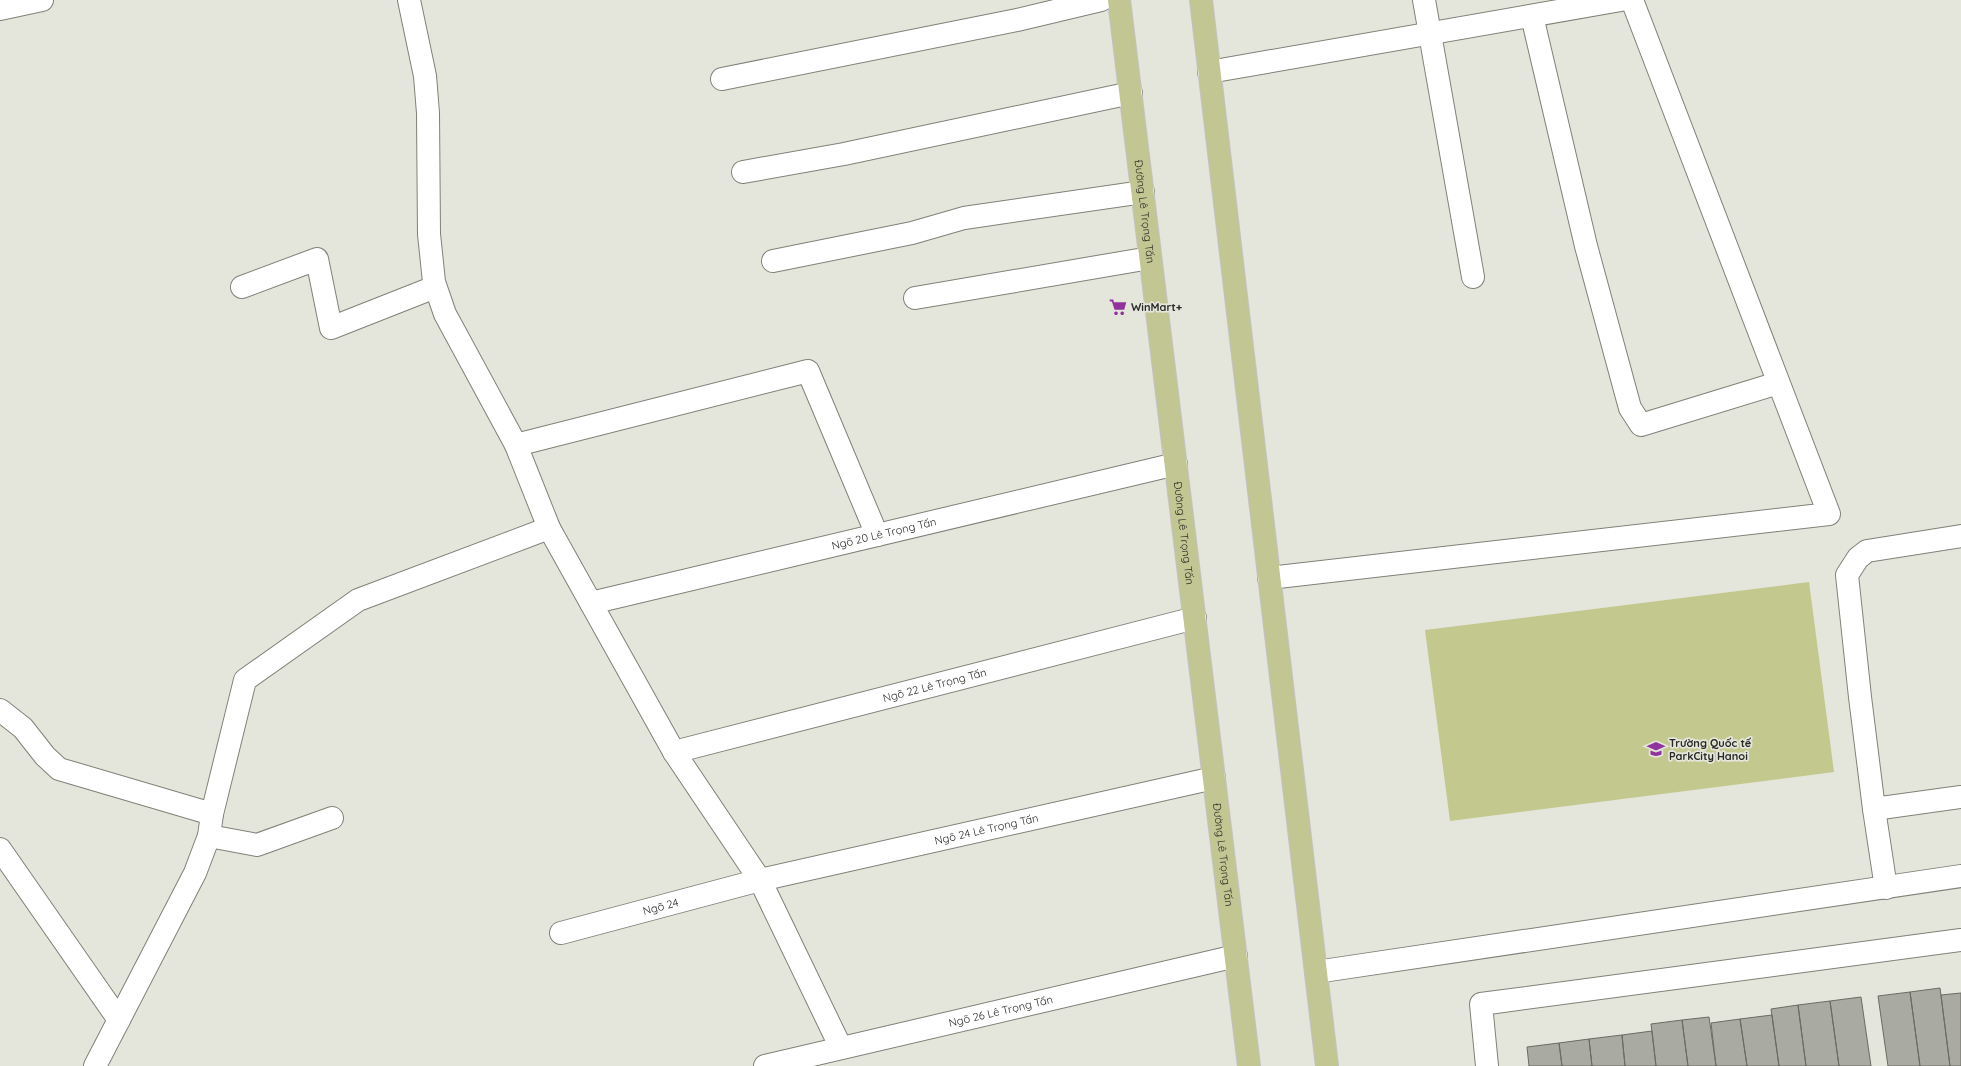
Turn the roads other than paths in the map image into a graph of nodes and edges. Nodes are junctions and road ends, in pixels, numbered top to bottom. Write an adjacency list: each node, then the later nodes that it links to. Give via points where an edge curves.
1 (42, 0): 9 (street)
2 (409, 0): 21 (street, via 425,76 428,113 429,234)
3 (1101, 0): 13 (street, via 1017,20)
4 (1119, 0): 14 (main road, Đường Lê Trọng Tấn)
5 (1201, 0): 12 (main road)
6 (1424, 0): 11 (street)
7 (1621, 0): 10 (street)
8 (1632, 0): 23 (street)
9 (0, 9)
10 (1532, 16): 11 (street); 23 (street, via 1586,246 1630,408 1640,425)
11 (1430, 34): 12 (street); 19 (street)
12 (1209, 72): 29 (main road)
13 (722, 79)
14 (1131, 93): 15 (street, via 844,154); 16 (main road, Đường Lê Trọng Tấn)
15 (743, 172)
16 (1143, 192): 17 (main road, Đường Lê Trọng Tấn); 18 (street, via 964,218 912,233)
17 (1150, 258): 22 (street); 25 (main road, Đường Lê Trọng Tấn)
18 (772, 261)
19 (1473, 277)
20 (242, 287): 21 (street, via 317,259 332,328)
21 (435, 287): 24 (street, via 444,314)
22 (915, 298)
23 (1778, 383): 29 (street, via 1829,514)
24 (516, 445): 26 (street); 27 (street, via 808,372)
25 (1176, 464): 27 (street, Ngõ 20 Lê Trọng Tấn); 31 (main road, Đường Lê Trọng Tấn)
26 (549, 528): 30 (street); 37 (street, via 358,600 245,680)
27 (877, 535): 30 (street, Ngõ 20 Lê Trọng Tấn)
28 (1961, 536): 36 (street, via 1867,551 1858,558 1847,576)
29 (1269, 578): 47 (main road)
30 (591, 603): 33 (street)
31 (1194, 618): 33 (street, Ngõ 22 Lê Trọng Tấn); 34 (main road, Đường Lê Trọng Tấn)
32 (0, 710): 37 (street, via 23,728 59,769)
33 (674, 752): 42 (street)
34 (1214, 778): 42 (street, Ngõ 24 Lê Trọng Tấn); 46 (main road, Đường Lê Trọng Tấn)
35 (1961, 797): 36 (street)
36 (1874, 808): 43 (street)
37 (212, 814): 39 (street)
38 (332, 818): 39 (street, via 257,845)
39 (209, 836): 48 (street, via 195,873)
40 (0, 849): 48 (street)
41 (1961, 876): 43 (street)
42 (760, 880): 44 (street, Ngõ 24); 49 (street)
43 (1886, 888): 47 (street)
44 (561, 934)
45 (1961, 940): 54 (street, via 1481,1004)
46 (1236, 956): 49 (street, Ngõ 26 Lê Trọng Tấn); 52 (main road, Đường Lê Trọng Tấn)
47 (1316, 972): 53 (main road)
48 (119, 1020): 50 (street)
49 (841, 1048): 51 (street, Ngõ 26 Lê Trọng Tấn)
50 (95, 1066)
51 (765, 1066)
52 (1249, 1066)
53 (1327, 1066)
54 (1487, 1066)

